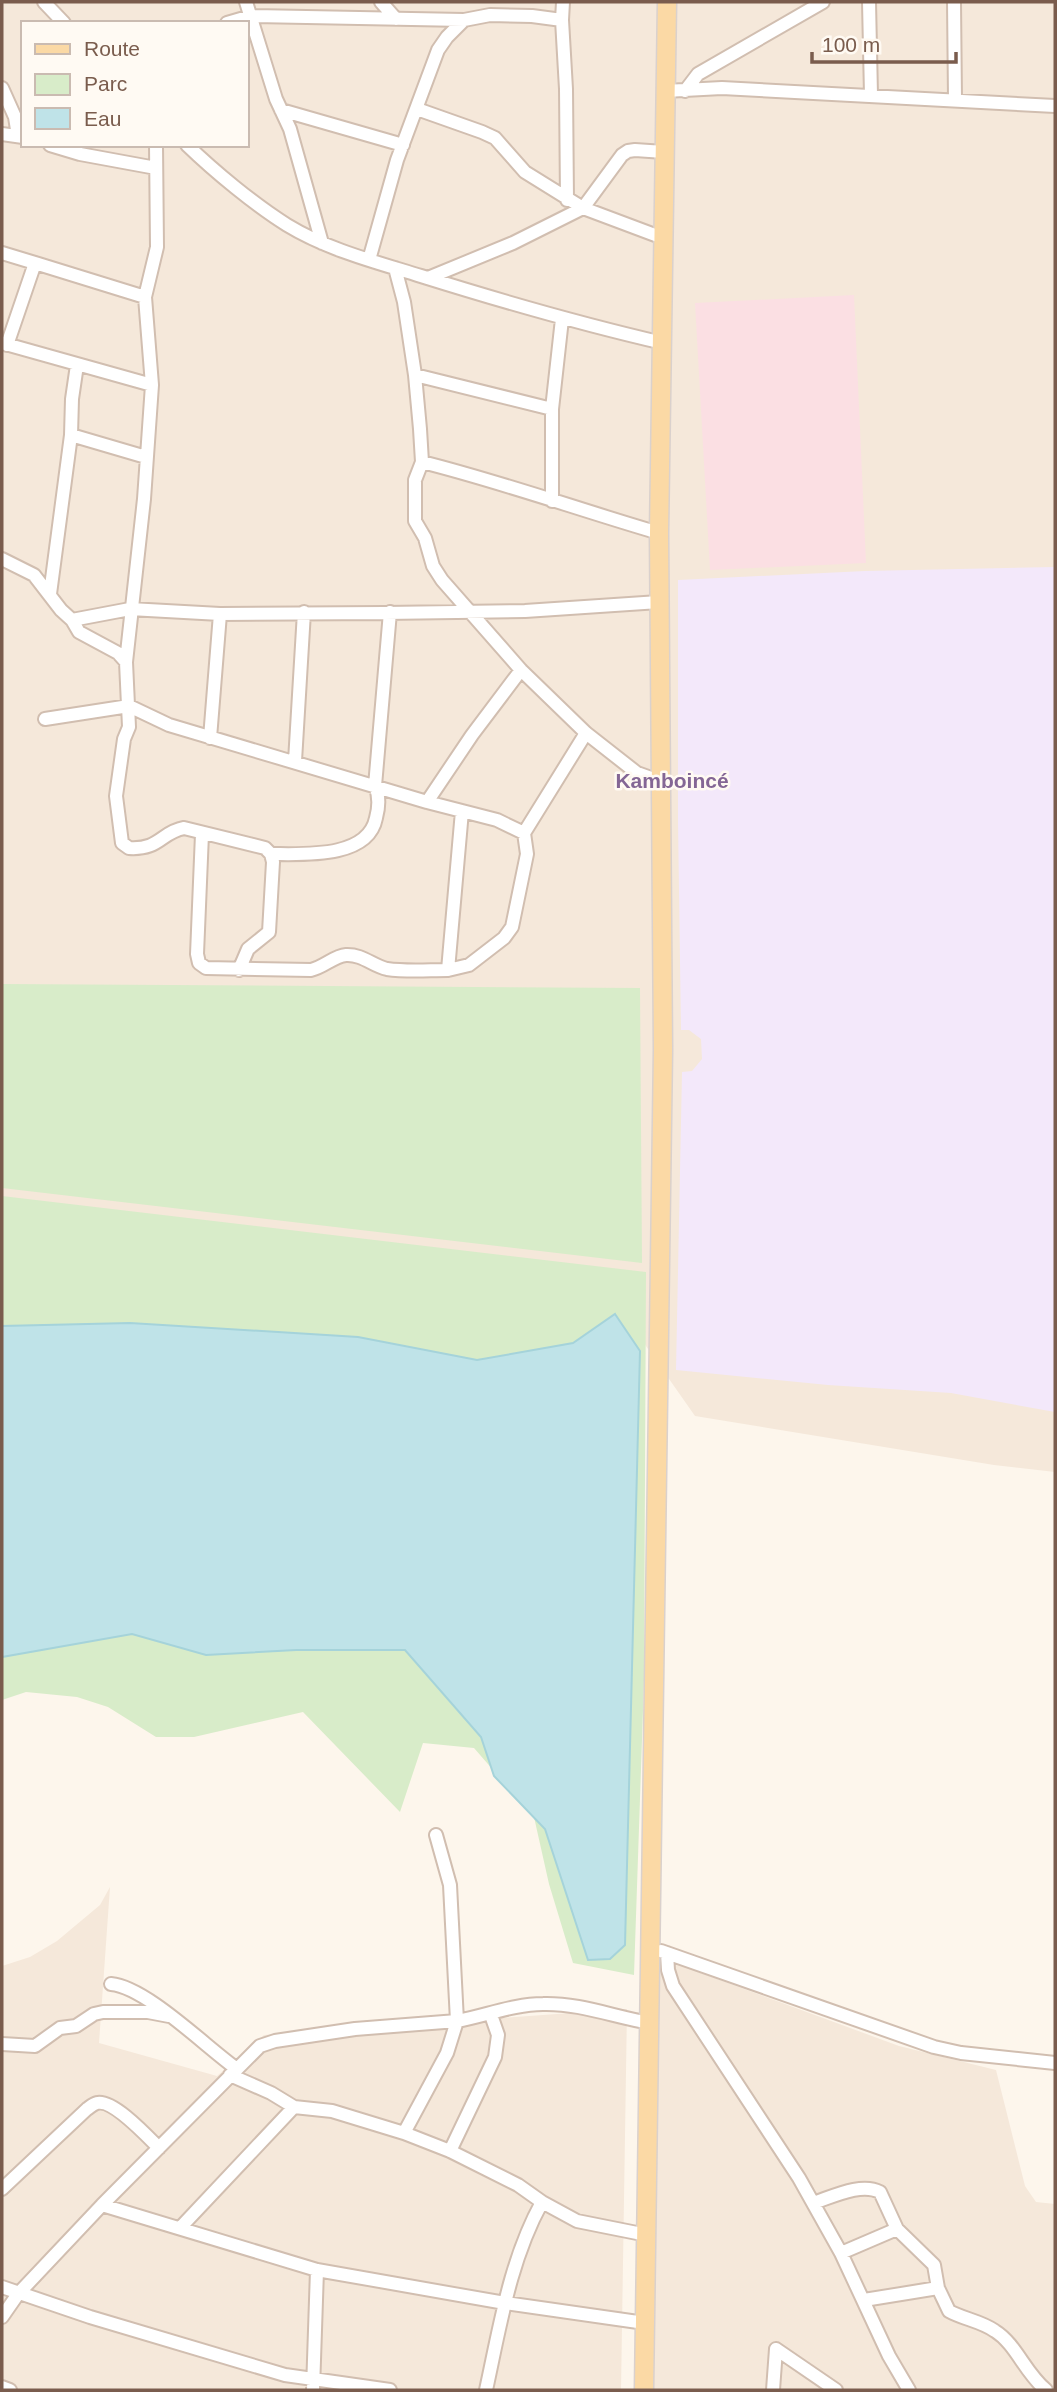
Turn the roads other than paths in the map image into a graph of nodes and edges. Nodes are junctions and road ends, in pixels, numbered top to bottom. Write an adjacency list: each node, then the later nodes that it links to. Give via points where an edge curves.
1 (44, 2): 13 (street)
2 (246, 2): 9 (street)
3 (381, 2): 10 (street)
4 (563, 2): 12 (street)
5 (667, 2): 17 (main road)
6 (823, 2): 16 (street, via 698,74)
7 (869, 2): 18 (street)
8 (954, 2): 19 (street)
9 (251, 16): 10 (street); 14 (street); 22 (street)
10 (396, 19): 11 (street)
11 (464, 20): 12 (street, via 490,15); 21 (street, via 438,50)
12 (562, 20): 31 (street)
13 (62, 21)
14 (234, 21)
15 (2, 88): 24 (street)
16 (685, 91): 17 (street); 18 (street, via 722,88)
17 (665, 92): 29 (main road)
18 (870, 95): 19 (street)
19 (955, 99): 20 (street)
20 (1055, 102)
21 (417, 109): 25 (street); 31 (street, via 495,138 525,172)
22 (281, 110): 25 (street); 34 (street)
23 (2, 134): 24 (street)
24 (21, 136)
25 (403, 145): 36 (street)
26 (57, 147): 30 (street)
27 (156, 147): 30 (street)
28 (189, 147): 34 (street, via 260,206)
29 (664, 152): 32 (street, via 635,150 622,155); 33 (main road)
30 (156, 168): 40 (street, via 157,247)
31 (567, 200): 32 (street)
32 (583, 208): 33 (street); 39 (street)
33 (663, 238): 42 (main road)
34 (322, 243): 36 (street)
35 (2, 253): 37 (street)
36 (369, 260): 38 (street)
37 (35, 263): 40 (street); 43 (street)
38 (395, 268): 39 (street); 45 (street)
39 (428, 278): 41 (street)
40 (145, 297): 46 (street)
41 (562, 320): 42 (street); 47 (street)
42 (663, 343): 52 (main road)
43 (4, 344): 44 (street)
44 (78, 365): 46 (street); 48 (street)
45 (415, 375): 47 (street); 50 (street)
46 (152, 385): 49 (street)
47 (552, 409): 51 (street)
48 (71, 436): 49 (street); 54 (street)
49 (146, 457): 56 (street)
50 (422, 462): 51 (street); 57 (street, via 415,480 415,521 433,566)
51 (552, 501): 52 (street)
52 (659, 533): 55 (main road)
53 (2, 559): 54 (street, via 34,575)
54 (50, 594): 61 (street)
55 (659, 602): 57 (street); 69 (main road)
56 (130, 609): 60 (street); 61 (street); 62 (street)
57 (469, 611): 59 (street); 63 (street)
58 (304, 612): 59 (street); 60 (street); 68 (street)
59 (390, 612): 70 (street)
60 (220, 614): 67 (street)
61 (72, 620): 62 (street, via 85,638 118,653)
62 (125, 662): 64 (street)
63 (521, 670): 66 (street); 71 (street)
64 (130, 706): 65 (street); 67 (street); 74 (street, via 116,796 122,843 138,849 158,843 180,828)
65 (45, 719)
66 (586, 733): 69 (street, via 637,773); 73 (street)
67 (210, 738): 68 (street)
68 (295, 761): 70 (street)
69 (662, 782): 79 (main road)
70 (374, 786): 71 (street); 75 (street, via 378,794 376,823 360,841 334,852)
71 (427, 802): 72 (street)
72 (462, 811): 73 (street); 77 (street)
73 (524, 833): 77 (street, via 527,854 512,928 469,965)
74 (202, 834): 75 (street, via 265,848); 76 (street, via 199,962 206,968)
75 (271, 854): 76 (street, via 269,932 248,949)
76 (239, 970): 77 (street, via 311,970 346,955 383,968)
77 (448, 970)
78 (436, 1835): 83 (street, via 450,1885)
79 (659, 1950): 84 (main road); 86 (street, via 934,2047); 94 (street, via 673,1986)
80 (111, 1984): 82 (street, via 130,1988)
81 (491, 2015): 83 (street); 84 (street, via 546,2004); 91 (street, via 498,2035 495,2057)
82 (169, 2016): 85 (street, via 103,2012 76,2026 60,2028 35,2046); 87 (street)
83 (457, 2021): 87 (street, via 275,2041 260,2046); 89 (street, via 447,2053)
84 (650, 2023): 98 (main road)
85 (2, 2044)
86 (1055, 2063)
87 (233, 2072): 88 (street); 90 (street)
88 (294, 2107): 89 (street, via 332,2111); 96 (street)
89 (404, 2133): 91 (street)
90 (159, 2148): 92 (street, via 115,2108 97,2103); 95 (street)
91 (450, 2151): 93 (street)
92 (2, 2189)
93 (542, 2202): 98 (street, via 577,2221); 105 (street, via 519,2252)
94 (813, 2203): 97 (street, via 874,2189 880,2192); 99 (street)
95 (102, 2204): 96 (street); 103 (street)
96 (180, 2228): 100 (street)
97 (897, 2229): 99 (street); 102 (street, via 934,2265)
98 (647, 2235): 107 (main road)
99 (841, 2253): 104 (street)
100 (317, 2270): 105 (street); 108 (street)
101 (2, 2287): 103 (street)
102 (937, 2288): 104 (street); 117 (street, via 949,2311 1003,2336)
103 (18, 2294): 106 (street); 108 (street)
104 (863, 2300): 116 (street)
105 (505, 2303): 107 (street); 112 (street)
106 (2, 2317)
107 (645, 2323): 113 (main road)
108 (313, 2384): 111 (street)
109 (2, 2387): 110 (street)
110 (10, 2390)
111 (390, 2390)
112 (486, 2390)
113 (644, 2390)
114 (773, 2390): 115 (street, via 776,2349)
115 (836, 2390)
116 (909, 2390)
117 (1046, 2390)

